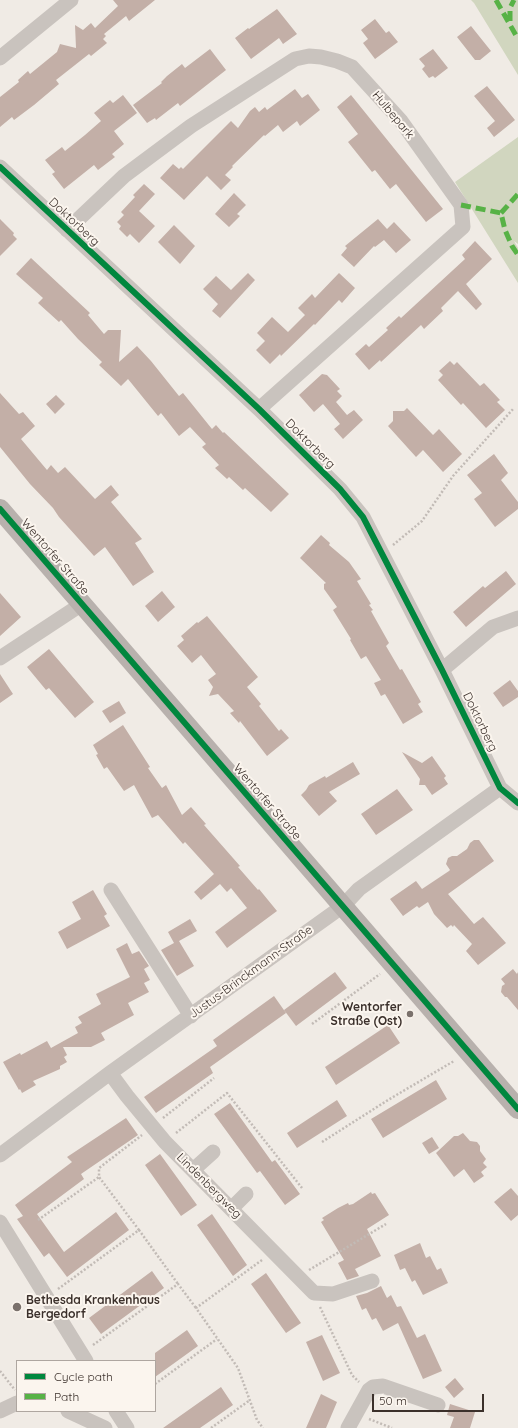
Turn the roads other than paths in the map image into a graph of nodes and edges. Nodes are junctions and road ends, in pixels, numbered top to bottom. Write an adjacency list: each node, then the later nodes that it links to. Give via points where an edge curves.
1 (70, 0): 2 (street)
2 (0, 58)
3 (0, 167): 4 (street, Doktorberg)
4 (67, 230): 5 (street, Doktorberg); 5 (street, Hulbepark, via 124,176 191,126 295,59 321,57 352,67 401,121 461,205 463,227)
5 (259, 409): 10 (street, Doktorberg, via 340,489 363,517)
6 (0, 509): 7 (main road, Wentorfer Straße)
7 (82, 604): 9 (street); 14 (main road, Wentorfer Straße)
8 (518, 618): 10 (street, via 493,627)
9 (0, 658)
10 (442, 670): 11 (street, Doktorberg)
11 (500, 788): 12 (street, Doktorberg); 14 (street, Justus-Brinckmann-Straße, via 360,889)
12 (518, 803)
13 (111, 890): 15 (street)
14 (343, 906): 15 (street, Justus-Brinckmann-Straße); 17 (main road, Wentorfer Straße)
15 (190, 1016): 16 (street, Justus-Brinckmann-Straße)
16 (110, 1073): 19 (street, Justus-Brinckmann-Straße); 20 (street, Lindenbergweg, via 165,1142)
17 (518, 1109)
18 (213, 1152): 20 (street)
19 (0, 1155)
20 (193, 1170): 22 (street, Lindenbergweg)
21 (246, 1194): 22 (street)
22 (231, 1209): 24 (street, Lindenbergweg, via 314,1293 333,1294)
23 (0, 1222): 25 (street)
24 (372, 1281)
25 (84, 1357)
26 (16, 1403): 28 (street)
27 (438, 1405): 33 (street, via 384,1386 377,1386 369,1390)
28 (0, 1411)
29 (70, 1412): 31 (street)
30 (122, 1420): 32 (street)
31 (105, 1428)
32 (109, 1428)
33 (348, 1428)

